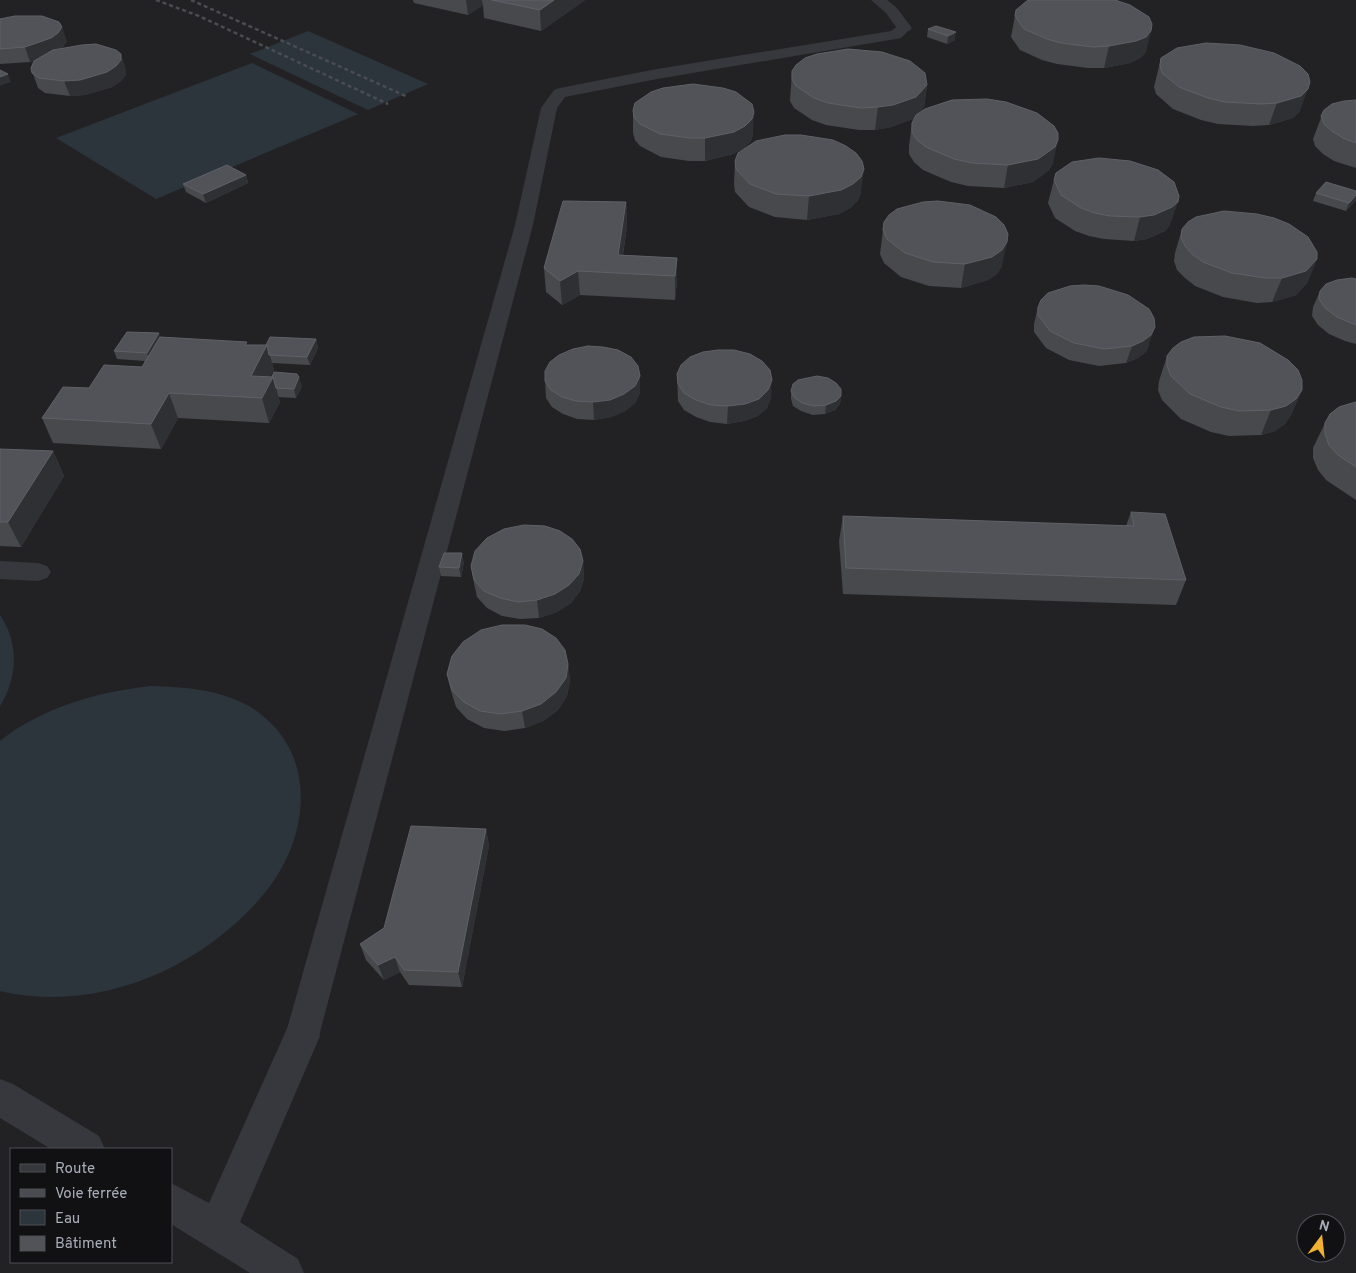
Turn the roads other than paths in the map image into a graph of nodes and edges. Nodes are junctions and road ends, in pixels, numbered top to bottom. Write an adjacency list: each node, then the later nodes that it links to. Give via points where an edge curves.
1 (878, 0): 2 (street, via 891,10)
2 (904, 28): 5 (lane, via 896,35 560,93 549,108 524,225)
3 (0, 570): 4 (lane)
4 (38, 572)
5 (302, 1036): 9 (street)
6 (0, 1097): 7 (street)
7 (84, 1148)
8 (172, 1203): 9 (street)
9 (217, 1229): 10 (street, via 272,1262)
10 (284, 1273)

